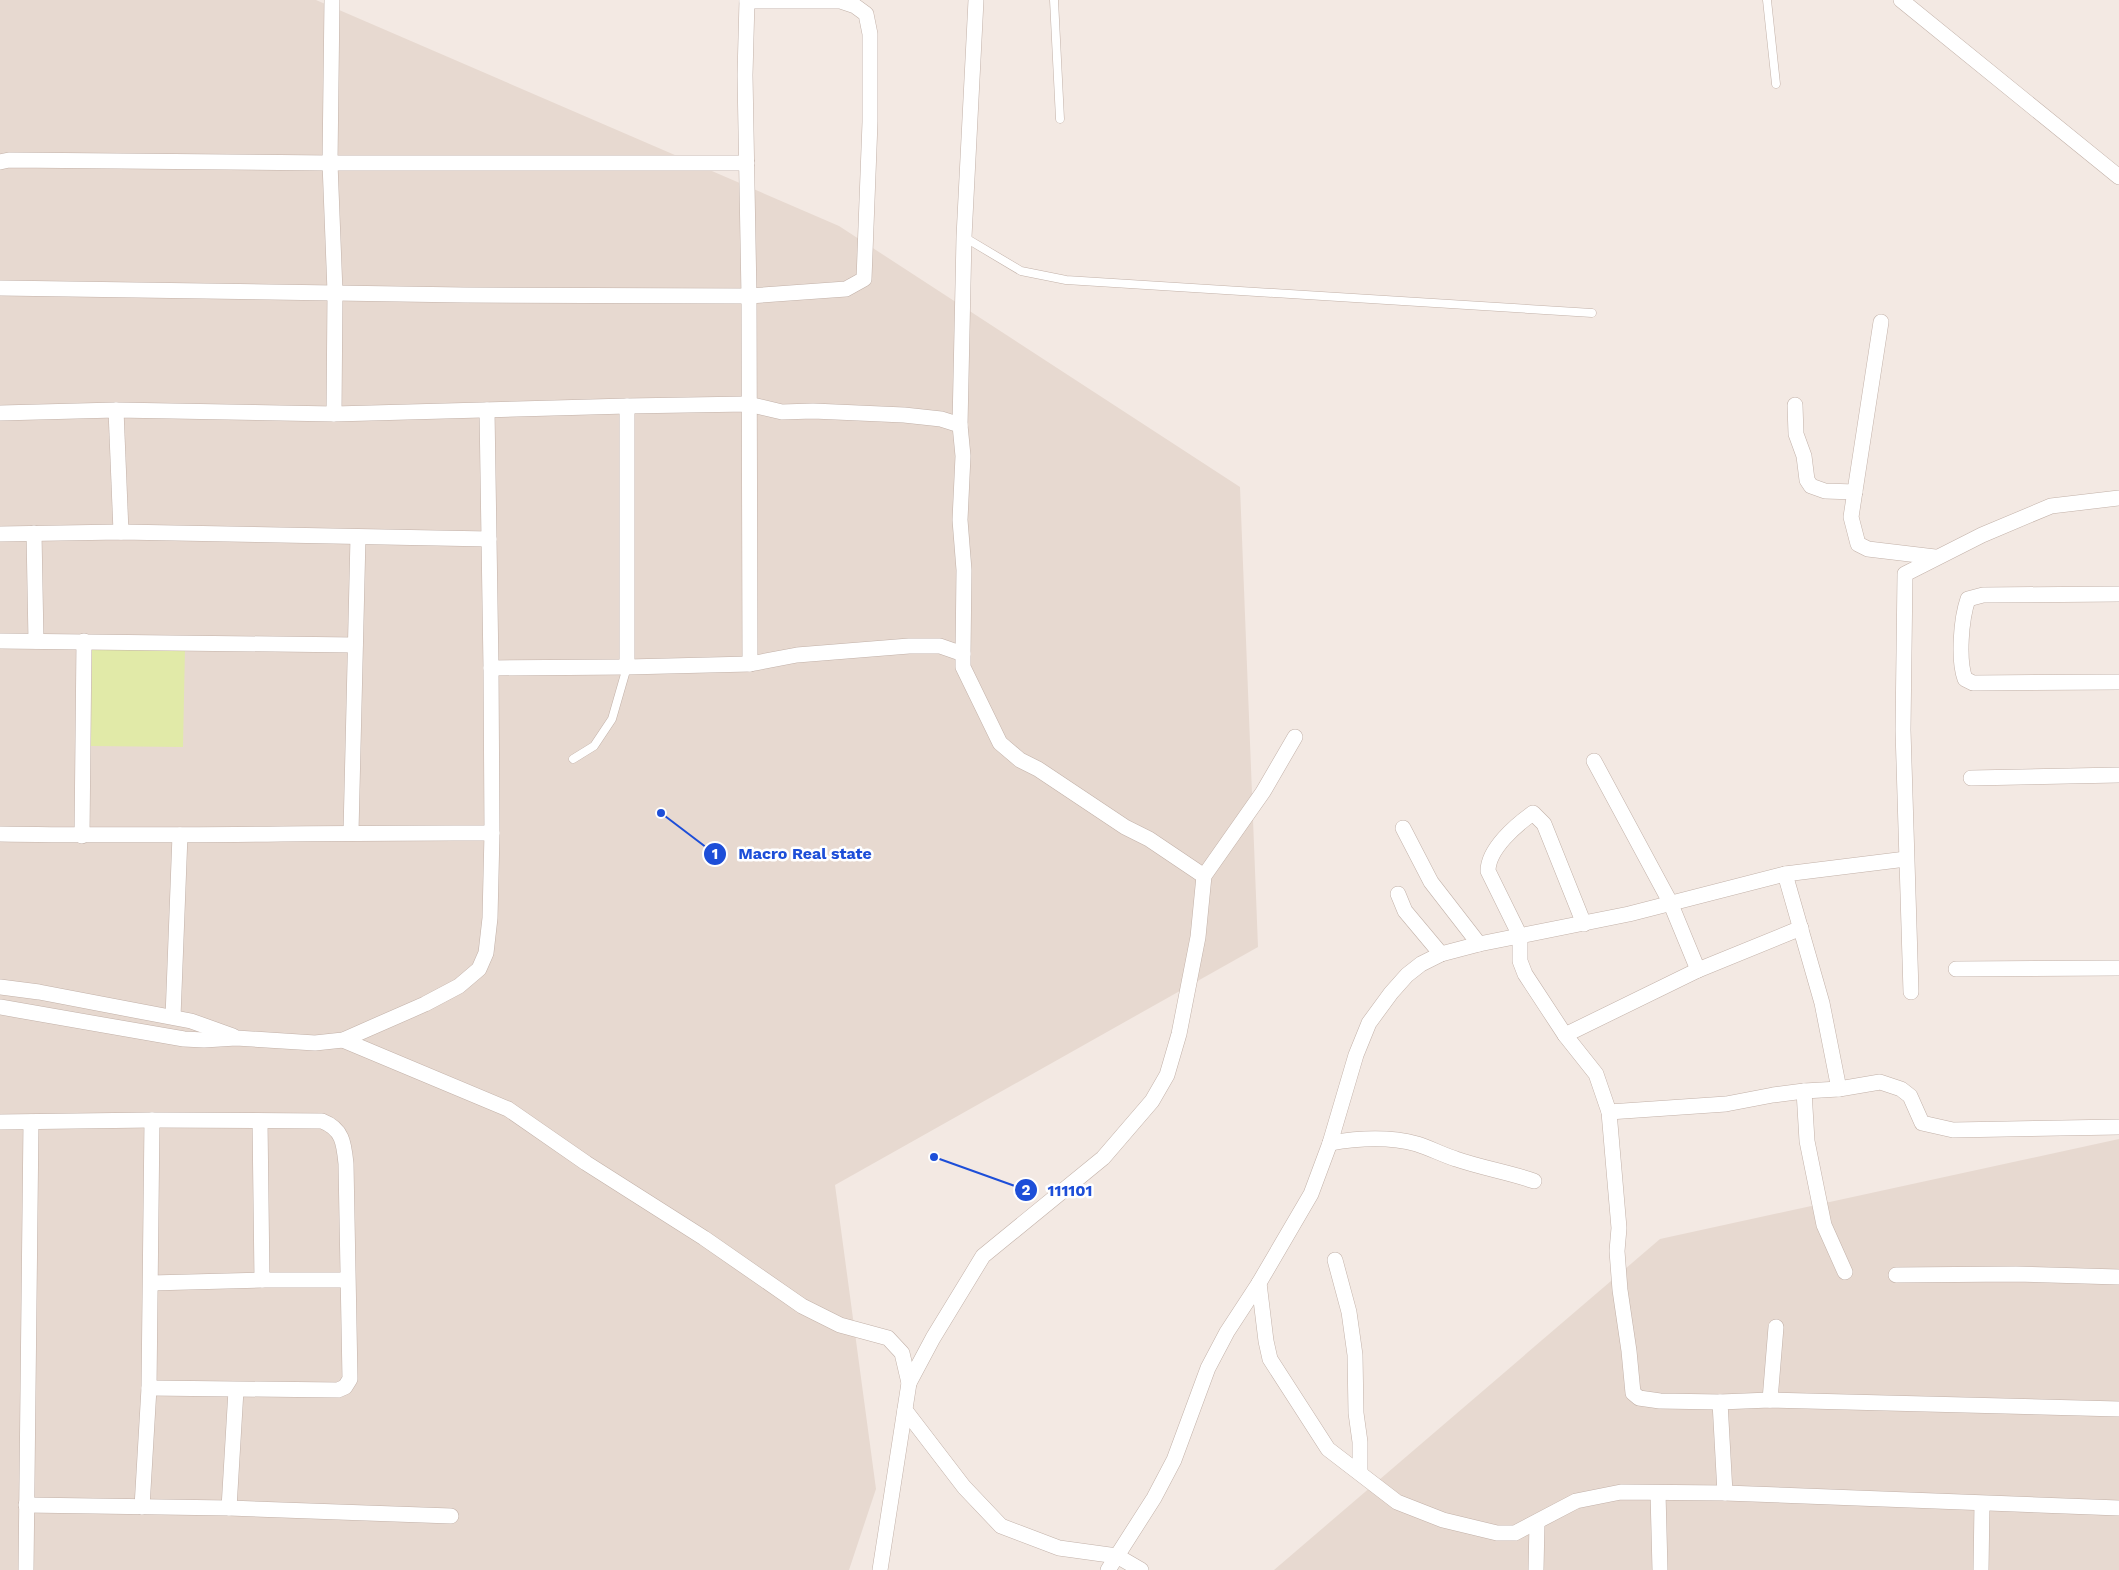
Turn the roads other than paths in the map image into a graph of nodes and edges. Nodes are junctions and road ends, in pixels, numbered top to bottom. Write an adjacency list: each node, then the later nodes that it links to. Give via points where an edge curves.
1 (332, 0): 12 (street)
2 (870, 0): 8 (street)
3 (976, 0): 15 (street)
4 (1054, 0): 10 (lane)
5 (1767, 0): 9 (lane)
6 (1901, 0): 14 (street)
7 (747, 1): 8 (street, via 820,0); 13 (street)
8 (855, 6): 18 (street, via 866,14 870,34 864,279 846,289)
9 (1776, 84)
10 (1060, 119)
11 (0, 162): 12 (street)
12 (330, 163): 13 (street); 17 (street)
13 (747, 163): 18 (street)
14 (2119, 177)
15 (964, 237): 19 (lane, via 1021,271 1066,280); 28 (street)
16 (0, 288): 17 (street)
17 (335, 292): 18 (street); 27 (street)
18 (749, 296): 21 (street)
19 (1592, 313)
20 (1881, 322): 29 (street)
21 (748, 404): 23 (street); 28 (street, via 782,412 904,415 941,419); 43 (street)
22 (1795, 405): 29 (street, via 1796,434 1811,486 1825,491)
23 (627, 406): 25 (street); 45 (street)
24 (116, 410): 26 (street); 27 (street); 31 (street)
25 (487, 410): 27 (street); 35 (street)
26 (0, 413)
27 (334, 414)
28 (960, 425): 42 (street)
29 (1855, 492): 36 (street, via 1851,517 1858,544 1868,549)
30 (2119, 498): 36 (street, via 2051,506)
31 (121, 532): 32 (street); 34 (street)
32 (34, 533): 33 (street); 39 (street)
33 (0, 534)
34 (358, 537): 35 (street); 41 (street)
35 (490, 539): 44 (street)
36 (1935, 557): 58 (street, via 1905,574)
37 (2119, 594): 46 (street, via 1983,595 1968,599 1964,612 1961,670 1965,679 1973,684)
38 (0, 641): 39 (street)
39 (36, 641): 40 (street)
40 (84, 641): 41 (street); 57 (street)
41 (354, 645): 53 (street)
42 (964, 654): 43 (street, via 940,646 909,646 797,656); 60 (street, via 963,667 1000,743 1020,760)
43 (750, 664): 45 (street)
44 (491, 668): 45 (street); 54 (street)
45 (627, 668): 48 (lane, via 612,719 594,746)
46 (2119, 682)
47 (1295, 737): 60 (street, via 1263,792)
48 (573, 759)
49 (1594, 762): 62 (street)
50 (2119, 775): 51 (street)
51 (1971, 778)
52 (1403, 828): 66 (street, via 1431,882)
53 (351, 832): 54 (street); 56 (street)
54 (492, 833): 77 (street, via 490,918 486,953 478,969 451,991)
55 (0, 834): 57 (street)
56 (180, 835): 57 (street); 74 (street)
57 (82, 836)
58 (1906, 859): 59 (street); 72 (street)
59 (1785, 874): 62 (street); 64 (street)
60 (1204, 876): 97 (street, via 1198,937 1181,1024 1162,1084 1152,1101 1103,1158 983,1256)
61 (1398, 894): 67 (street, via 1405,911)
62 (1670, 902): 63 (street); 69 (street)
63 (1584, 924): 65 (street); 65 (street, via 1544,824 1533,813 1502,841 1488,862 1488,871)
64 (1801, 928): 69 (street); 78 (street, via 1822,1003)
65 (1520, 936): 66 (street); 75 (street, via 1520,960 1526,974)
66 (1479, 944): 67 (street)
67 (1442, 954): 86 (street, via 1407,975 1369,1024 1356,1055)
68 (2119, 968): 70 (street)
69 (1698, 970): 75 (street)
70 (1956, 970)
71 (0, 987): 74 (street)
72 (1911, 992)
73 (0, 1007): 76 (street, via 184,1039)
74 (173, 1017): 76 (street, via 209,1026)
75 (1565, 1035): 80 (street, via 1596,1074)
76 (236, 1038): 77 (street, via 315,1043)
77 (343, 1040): 97 (street, via 508,1109 802,1306 840,1325 888,1338 902,1353)
78 (1839, 1089): 79 (street); 85 (street, via 1880,1082 1901,1089 1910,1096 1922,1123 1953,1130)
79 (1804, 1091): 80 (street, via 1726,1104); 89 (street, via 1807,1141 1824,1225)
80 (1609, 1112): 101 (street, via 1619,1228 1618,1270 1633,1393 1639,1398 1660,1401)
81 (152, 1120): 82 (street); 84 (street); 95 (street)
82 (260, 1121): 92 (street); 93 (street, via 322,1121 332,1124 340,1133 346,1164)
83 (0, 1122): 84 (street)
84 (31, 1122): 108 (street)
85 (2119, 1127)
86 (1330, 1143): 87 (street, via 1376,1138 1417,1144 1457,1160); 94 (street, via 1311,1194)
87 (1534, 1181)
88 (1335, 1260): 104 (street, via 1349,1312 1355,1355)
89 (1846, 1272)
90 (1896, 1275): 91 (street)
91 (2119, 1277)
92 (262, 1280): 93 (street); 95 (street)
93 (347, 1280): 99 (street, via 350,1379 345,1387 338,1390)
94 (1259, 1282): 104 (street, via 1270,1359 1328,1449); 114 (street, via 1208,1368 1174,1460)
95 (151, 1283): 98 (street)
96 (1776, 1327): 100 (street)
97 (909, 1382): 103 (street)
98 (149, 1388): 99 (street); 109 (street)
99 (236, 1390): 110 (street)
100 (1770, 1400): 101 (street); 102 (street)
101 (1720, 1402): 106 (street)
102 (2119, 1409)
103 (906, 1410): 114 (street, via 964,1487 1001,1526 1059,1548); 116 (street)
104 (1360, 1472): 113 (street, via 1398,1502 1443,1520 1497,1533 1515,1533)
105 (1658, 1493): 106 (street); 113 (street, via 1621,1492 1576,1500); 120 (street)
106 (1724, 1493): 107 (street)
107 (1982, 1504): 111 (street); 121 (street)
108 (26, 1505): 109 (street); 115 (street)
109 (142, 1506): 110 (street)
110 (230, 1508): 112 (street)
111 (2119, 1508)
112 (451, 1516)
113 (1537, 1523): 119 (street)
114 (1117, 1556): 117 (street); 118 (street)
115 (26, 1570)
116 (880, 1570)
117 (1108, 1570)
118 (1142, 1570)
119 (1536, 1570)
120 (1660, 1570)
121 (1981, 1570)

